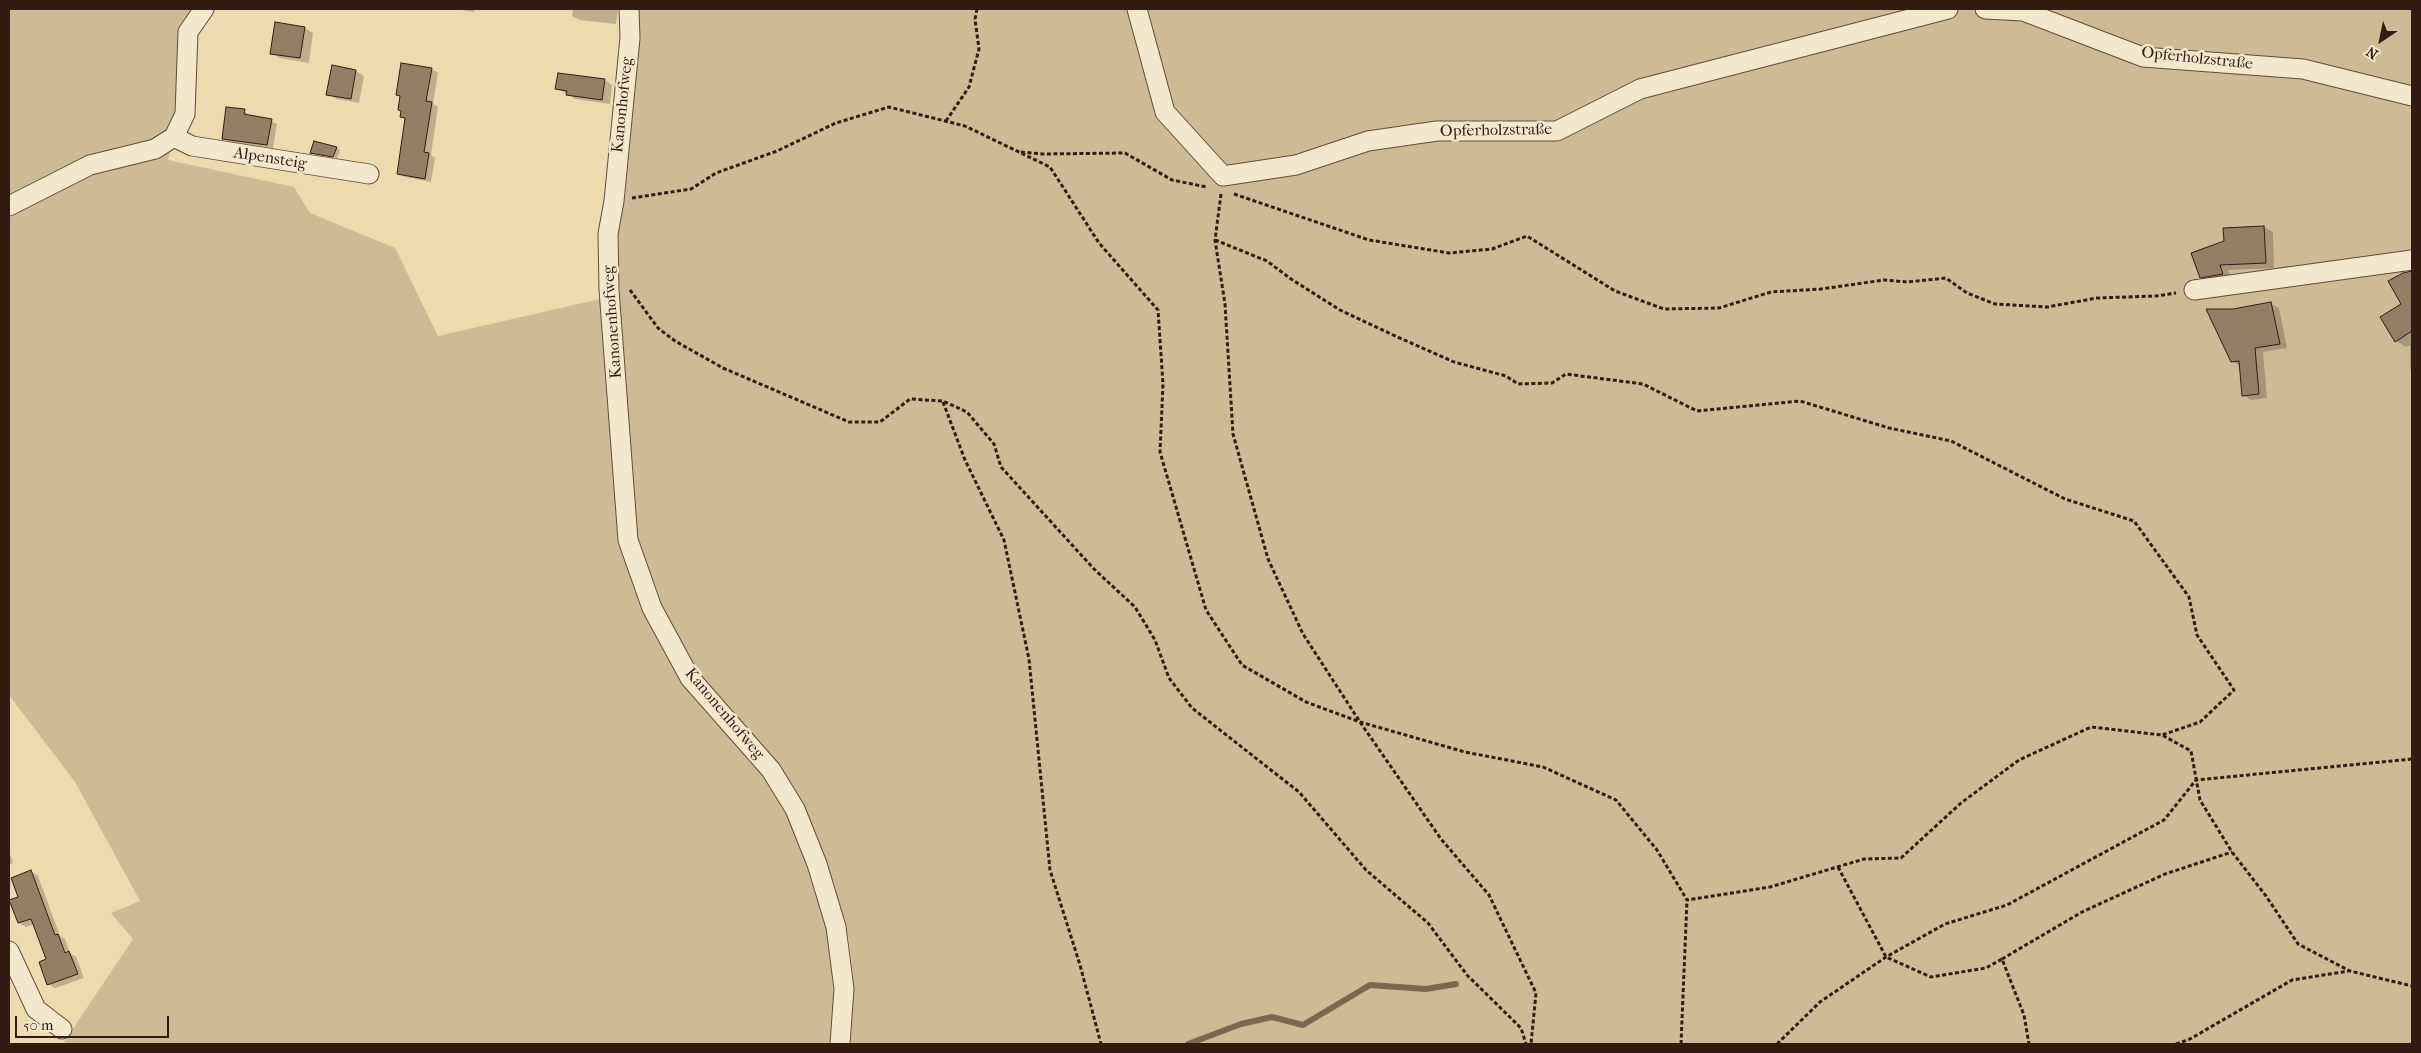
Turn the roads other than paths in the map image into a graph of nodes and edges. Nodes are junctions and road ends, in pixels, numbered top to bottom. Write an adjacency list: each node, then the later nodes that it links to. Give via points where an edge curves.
1 (204, 9): 7 (street, via 188,32 185,114)
2 (629, 9): 9 (street, Kanonhofweg, via 630,38)
3 (1137, 9): 4 (street, Opferholzstraße, via 1165,112 1223,176 1296,166 1368,141 1437,131 1557,131 1640,89)
4 (1948, 9)
5 (1985, 9): 6 (street, Opferholzstraße, via 2022,11 2143,57 2303,69)
6 (2412, 96)
7 (174, 137): 8 (street, Alpensteig, via 192,146); 10 (street, via 155,150 90,165)
8 (369, 174)
9 (614, 201): 15 (street, Kanonenhofweg, via 608,234 609,290 628,540 652,608 690,678 771,770 795,810 817,864 836,927 844,989)
10 (9, 206)
11 (2412, 260): 12 (street)
12 (2194, 290)
13 (9, 951): 14 (street, via 36,1009)
14 (62, 1028)
15 (840, 1044)

